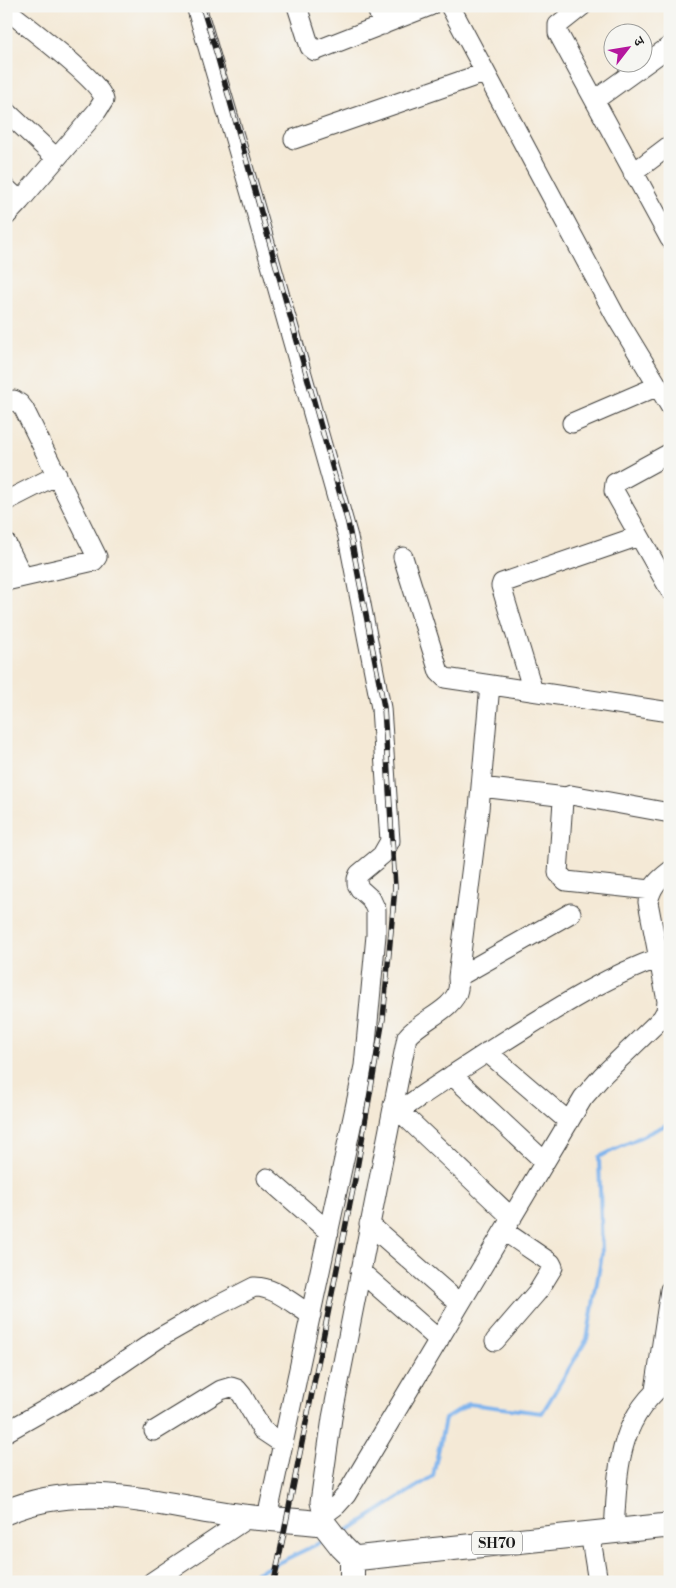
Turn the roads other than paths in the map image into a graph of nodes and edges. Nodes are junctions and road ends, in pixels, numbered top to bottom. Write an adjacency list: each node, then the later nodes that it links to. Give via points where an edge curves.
1 (196, 6): 52 (street, via 348,537 381,708 390,841 382,855 357,879 360,889 374,904 376,935 364,1066)
2 (297, 6): 8 (street, via 310,47 315,51)
3 (376, 6): 8 (street)
4 (430, 6): 8 (street)
5 (450, 6): 10 (street)
6 (582, 6): 11 (street, via 557,30)
7 (6, 11): 15 (street, via 74,65 104,96 98,111)
8 (383, 25)
9 (670, 46): 11 (street)
10 (484, 72): 13 (street); 21 (street, via 615,315)
11 (595, 100): 16 (street)
12 (6, 111): 15 (street)
13 (294, 139)
14 (670, 145): 16 (street)
15 (56, 158): 18 (street)
16 (633, 173): 20 (street)
17 (6, 188): 18 (street)
18 (20, 201): 19 (street)
19 (6, 216)
20 (670, 239)
21 (658, 386): 23 (street); 24 (street)
22 (6, 403): 26 (street, via 14,400 20,404)
23 (670, 406)
24 (572, 423)
25 (670, 453): 28 (street, via 615,483 614,491)
26 (57, 475): 27 (street); 31 (street, via 98,557 94,561)
27 (6, 501)
28 (639, 536): 32 (street); 34 (street, via 502,583)
29 (6, 544): 31 (street)
30 (403, 558): 33 (street, via 441,676)
31 (14, 579)
32 (670, 590)
33 (490, 685): 34 (street); 36 (street)
34 (533, 691): 35 (street)
35 (670, 712)
36 (481, 787): 37 (street); 43 (street)
37 (566, 797): 38 (street, via 571,795); 40 (street, via 563,801 558,873 562,878)
38 (670, 813)
39 (670, 871): 40 (street)
40 (651, 890): 42 (street, via 648,902)
41 (571, 914): 43 (street)
42 (659, 958): 44 (street, via 590,988); 47 (street, via 666,1011 603,1075 583,1098)
43 (458, 977): 46 (street, via 454,998 406,1038)
44 (487, 1052): 45 (street); 47 (street)
45 (452, 1075): 46 (street); 48 (street)
46 (396, 1108): 50 (street); 51 (street)
47 (569, 1122): 48 (street)
48 (545, 1162): 51 (street)
49 (267, 1178): 52 (street)
50 (369, 1224): 53 (street); 55 (street)
51 (508, 1225): 55 (street); 58 (street, via 553,1267 539,1290)
52 (329, 1232): 56 (street)
53 (360, 1271): 57 (street); 65 (street, via 332,1418)
54 (670, 1290): 59 (street)
55 (460, 1304): 57 (street)
56 (311, 1315): 61 (street, via 263,1286 254,1287 159,1338 96,1381); 62 (street)
57 (439, 1340): 65 (street, via 346,1495)
58 (495, 1341)
59 (662, 1385): 67 (street, via 635,1416 622,1448)
60 (154, 1431): 62 (street, via 230,1387 242,1395 262,1430)
61 (6, 1432)
62 (283, 1444): 64 (street)
63 (6, 1512): 64 (main road, via 21,1505 66,1496 124,1496)
64 (258, 1518): 65 (main road); 70 (street)
65 (320, 1521): 69 (main road)
66 (667, 1525): 67 (main road, SH70)
67 (614, 1531): 68 (main road, SH70)
68 (590, 1533): 69 (main road, SH70, via 358,1558); 71 (street)
69 (349, 1563)
70 (164, 1578)
71 (598, 1582)

